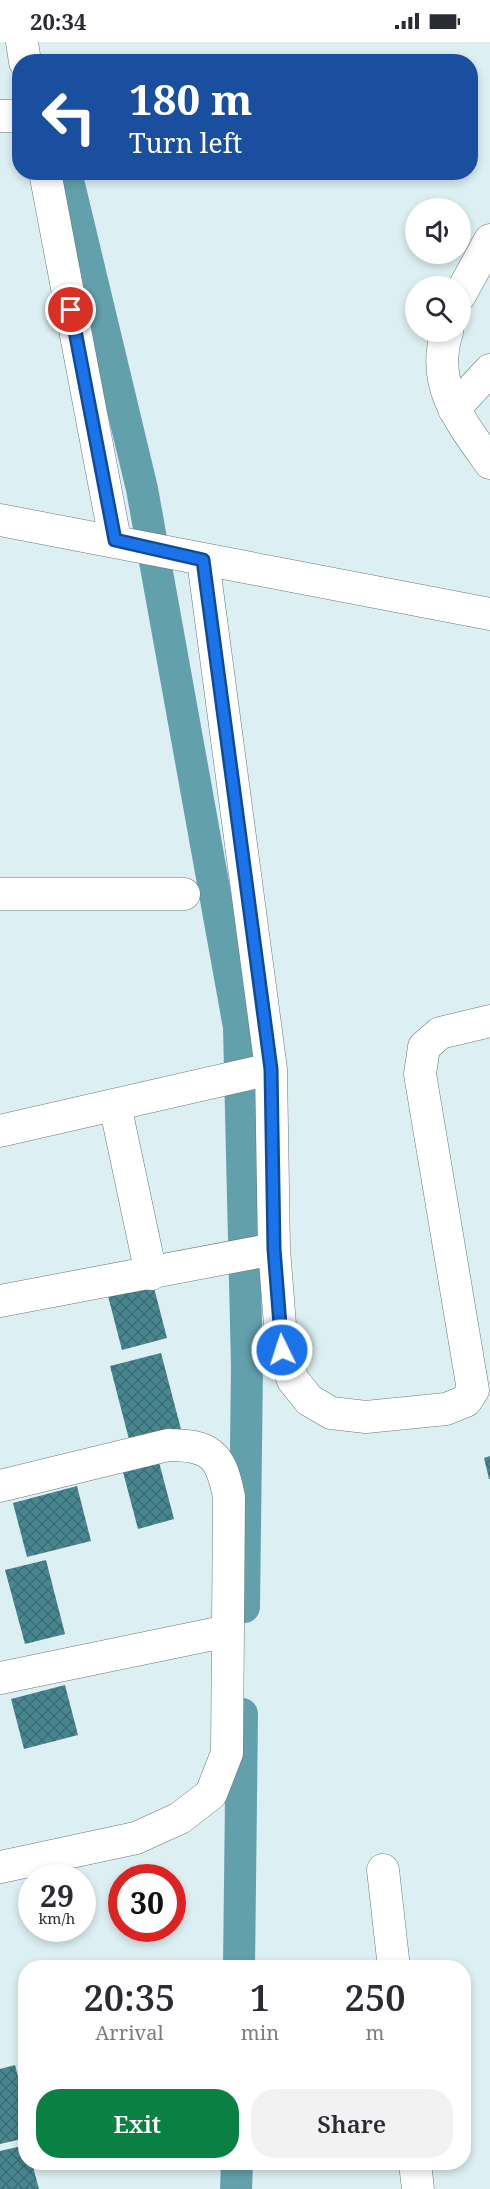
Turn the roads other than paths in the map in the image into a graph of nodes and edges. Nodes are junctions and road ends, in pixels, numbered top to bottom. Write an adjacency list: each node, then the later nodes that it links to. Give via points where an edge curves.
1 (47, 180): 9 (street)
2 (490, 240): 3 (street)
3 (470, 276)
4 (445, 342): 6 (street, via 441,364)
5 (490, 370): 6 (street)
6 (454, 409): 7 (street)
7 (490, 463)
8 (0, 520): 9 (street)
9 (116, 541): 10 (street)
10 (202, 560): 11 (street); 15 (street)
11 (490, 614)
12 (0, 894): 13 (street)
13 (184, 894)
14 (490, 1021): 18 (street, via 440,1033 424,1047 420,1074 472,1371 473,1390 466,1401 446,1409 366,1417 331,1413 309,1400 292,1380 282,1350)
15 (270, 1069): 16 (street); 18 (street)
16 (115, 1105): 17 (street); 19 (street)
17 (0, 1131)
18 (273, 1249): 19 (street)
19 (165, 1271): 20 (street)
20 (0, 1301)
21 (0, 1486): 22 (street, via 168,1445 194,1445 213,1454 224,1473 229,1497)
22 (228, 1631): 23 (street); 24 (street, via 226,1753 211,1794 180,1818 136,1839)
23 (0, 1678)
24 (0, 1867)
25 (384, 1869): 26 (street)
26 (393, 1960)
27 (416, 2170): 28 (street)
28 (418, 2189)

